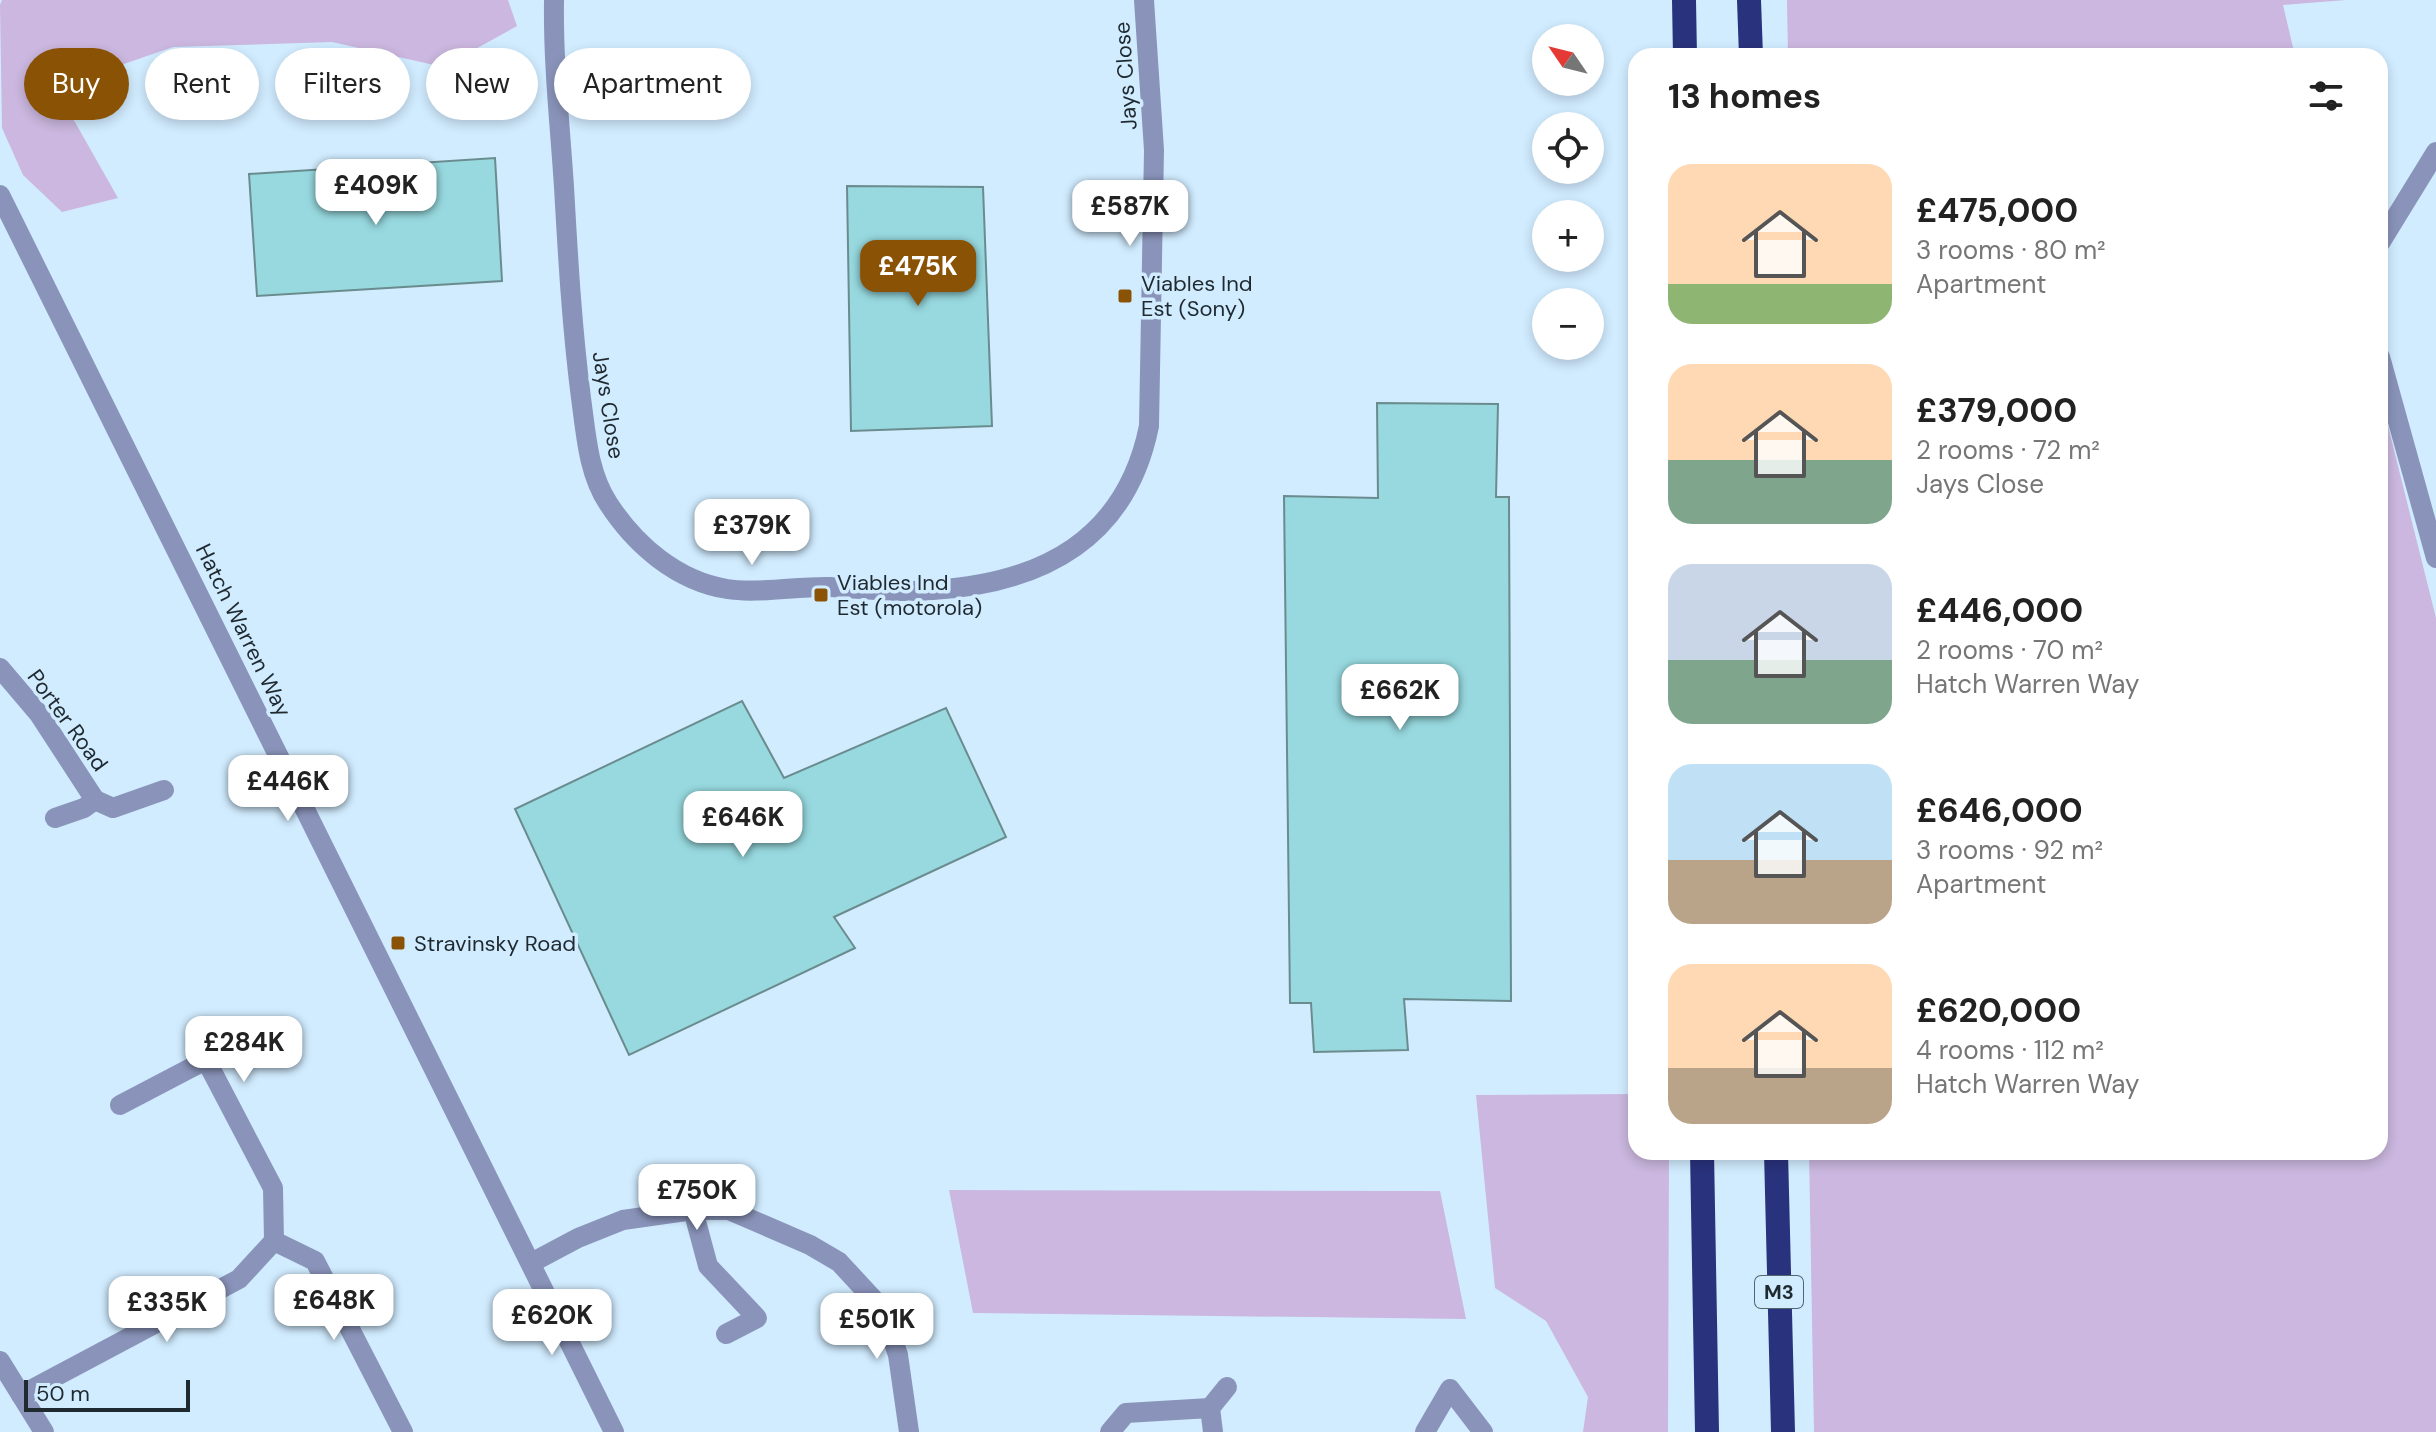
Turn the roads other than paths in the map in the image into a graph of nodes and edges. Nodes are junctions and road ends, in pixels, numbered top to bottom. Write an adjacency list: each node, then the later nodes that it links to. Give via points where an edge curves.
1 (554, 0): 2 (street, Jays Close, via 570,300 588,450 606,501 662,562 679,574 728,589 933,590 1016,577 1076,547 1113,512 1142,458 1149,426 1154,150)
2 (1144, 0)
3 (1684, 0): 5 (highway)
4 (1749, 0): 6 (highway)
5 (1685, 48)
6 (1751, 48)
7 (2436, 152): 9 (street)
8 (0, 195): 23 (street, Hatch Warren Way)
9 (2388, 230)
10 (2388, 386): 11 (street)
11 (2436, 558)
12 (0, 668): 14 (street, Porter Road, via 39,714)
13 (164, 790): 14 (street, Porter Road, via 113,808)
14 (95, 800): 15 (street, Porter Road)
15 (55, 818)
16 (255, 1048): 17 (street)
17 (206, 1060): 18 (street); 22 (street, via 273,1188)
18 (120, 1105)
19 (1702, 1160): 37 (highway)
20 (1776, 1160): 38 (highway, M3)
21 (693, 1210): 23 (street, via 623,1220); 24 (street, via 708,1266 757,1318); 32 (street, via 729,1210 810,1245 859,1282 882,1314 898,1355)
22 (274, 1241): 27 (street, via 239,1279); 30 (street, via 315,1261)
23 (531, 1263): 31 (street, Hatch Warren Way)
24 (726, 1334)
25 (0, 1361): 27 (street)
26 (1227, 1387): 28 (street)
27 (21, 1395): 29 (street)
28 (1210, 1408): 33 (street, via 1126,1413); 34 (street)
29 (44, 1432)
30 (403, 1432)
31 (614, 1432)
32 (909, 1432)
33 (1110, 1432)
34 (1213, 1432)
35 (1425, 1432): 36 (street, via 1450,1389)
36 (1483, 1432)
37 (1707, 1432)
38 (1783, 1432)

